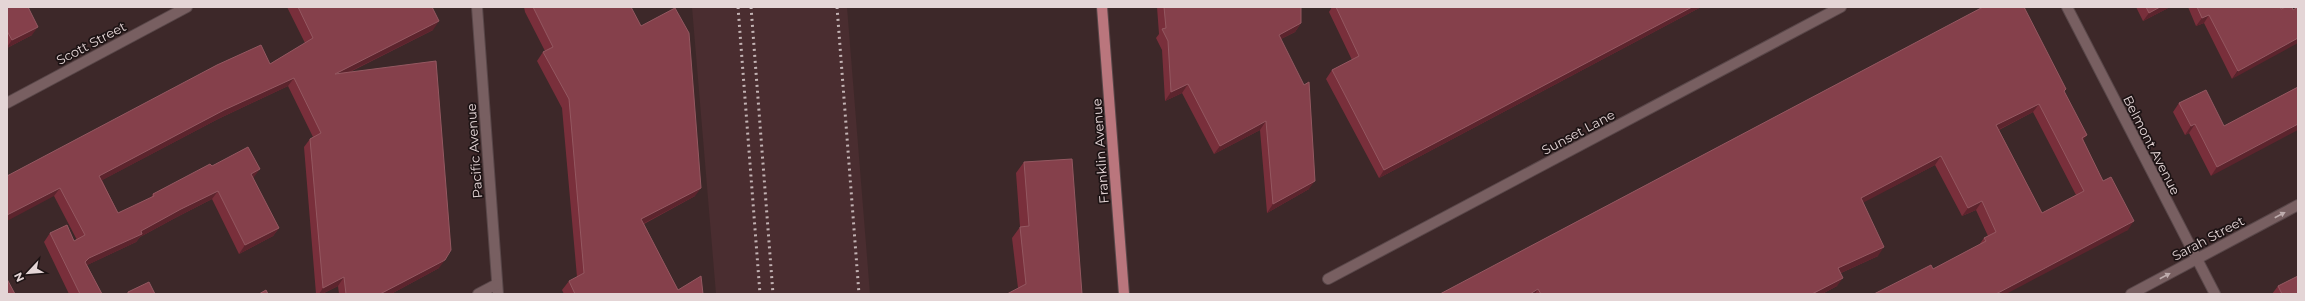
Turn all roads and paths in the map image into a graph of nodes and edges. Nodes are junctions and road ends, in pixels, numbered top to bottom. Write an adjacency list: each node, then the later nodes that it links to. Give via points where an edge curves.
1 (187, 7): 6 (street, Scott Street)
2 (477, 7): 10 (street, Pacific Avenue)
3 (1102, 7): 12 (main road, Franklin Avenue)
4 (1841, 7): 9 (street, Sunset Lane)
5 (2067, 7): 8 (street, Belmont Avenue)
6 (7, 103)
7 (2298, 205): 8 (street, Sarah Street, one-way to 7)
8 (2197, 259): 13 (street, Sarah Street, one-way to 8); 14 (street, Belmont Avenue)
9 (1328, 279)
10 (497, 289): 11 (street)
11 (478, 294)
12 (1124, 294)
13 (2131, 294)
14 (2215, 294)

